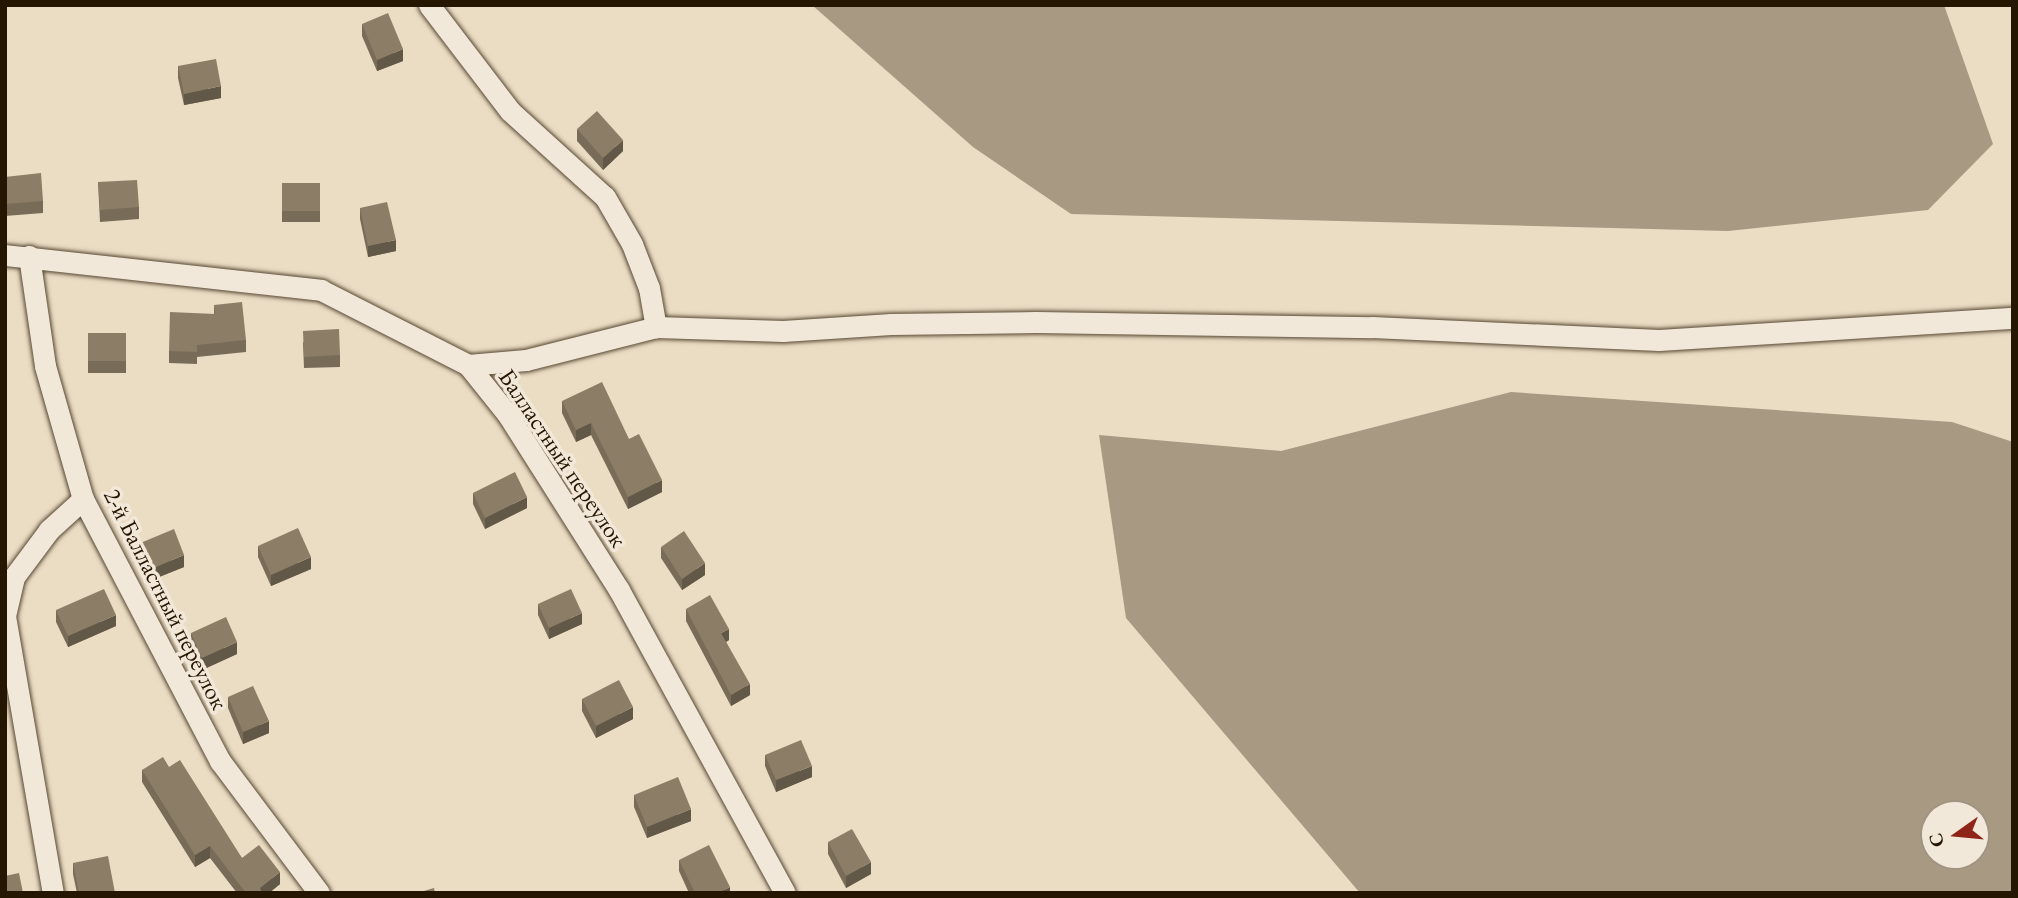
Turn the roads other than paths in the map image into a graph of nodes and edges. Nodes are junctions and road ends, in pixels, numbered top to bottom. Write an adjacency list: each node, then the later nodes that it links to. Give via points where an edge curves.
1 (429, 5): 5 (street, via 510,111 604,197 632,244 649,288)
2 (5, 255): 3 (street, Балластный переулок)
3 (29, 256): 6 (street, Балластный переулок, via 78,266 321,290); 7 (street, 2-й Балластный переулок, via 45,366)
4 (2013, 318): 5 (street, via 1659,340 1274,325 917,323 783,331)
5 (656, 327): 6 (street, via 526,360)
6 (468, 365): 11 (street, Балластный переулок, via 508,415 619,590)
7 (83, 499): 8 (street, via 49,530 14,577); 10 (street, 2-й Балластный переулок, via 220,761)
8 (5, 616): 9 (street)
9 (53, 893)
10 (319, 893)
11 (785, 893)

